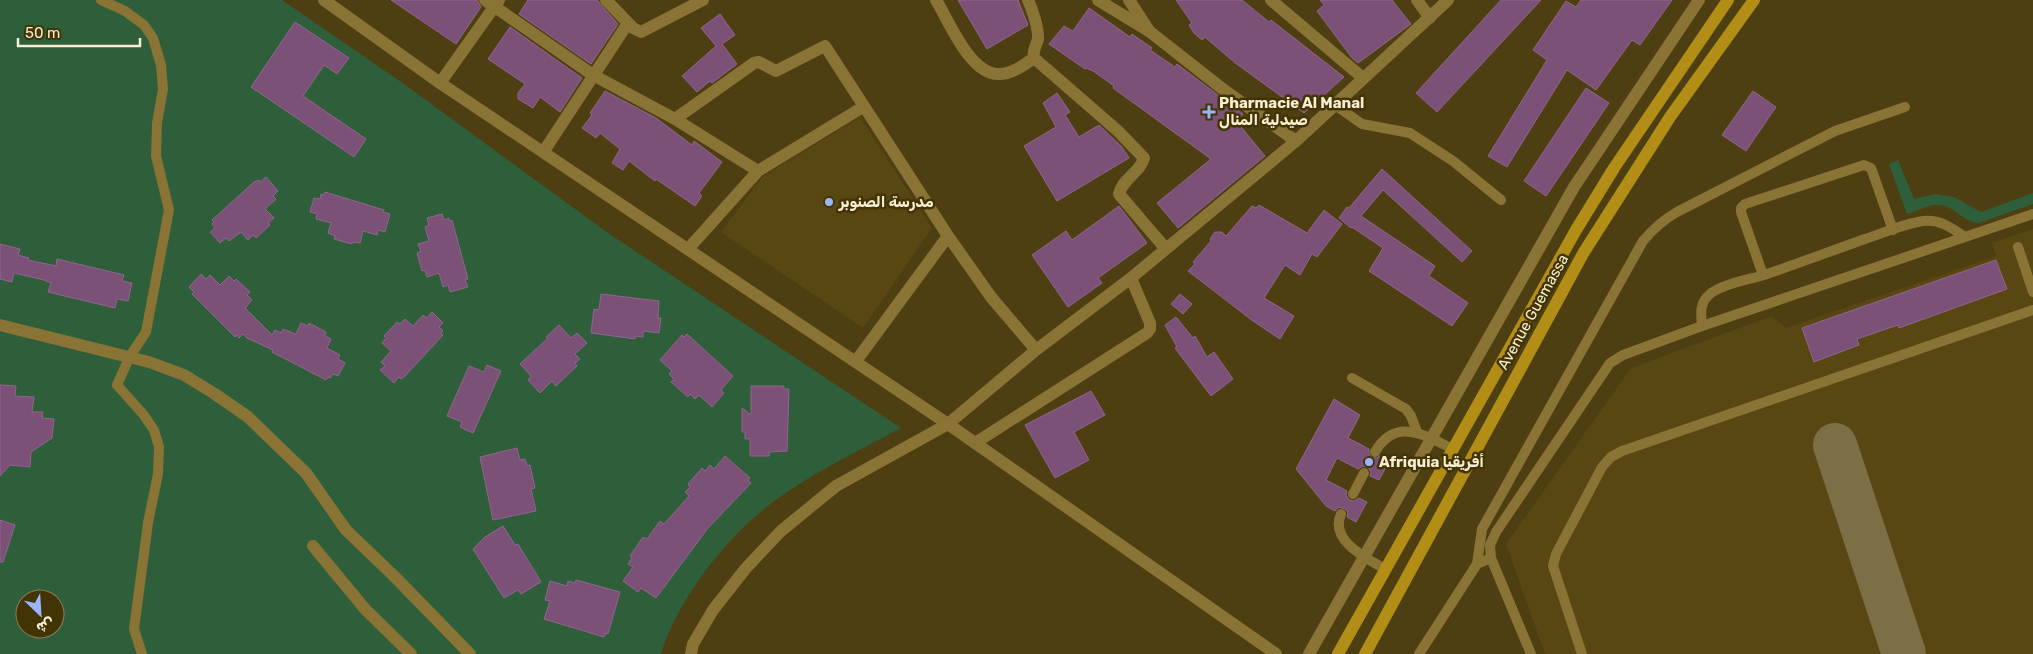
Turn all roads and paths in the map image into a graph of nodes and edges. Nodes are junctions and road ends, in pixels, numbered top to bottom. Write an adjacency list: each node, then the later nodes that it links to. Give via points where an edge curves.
1 (101, 0): 45 (lane, via 125,11 144,25 153,38 161,65 163,89 156,156 168,210 146,332)
2 (324, 0): 22 (street)
3 (606, 0): 17 (street)
4 (704, 0): 17 (street, via 646,31 638,31)
5 (936, 0): 19 (street, via 973,62 991,74 1021,67)
6 (1098, 0): 18 (street)
7 (1129, 0): 18 (street)
8 (1271, 0): 21 (street)
9 (1416, 0): 16 (street)
10 (1448, 0): 16 (street)
11 (1698, 0): 50 (street, Avenue Guemassa, via 1574,187)
12 (1728, 0): 52 (main road, Avenue Guemassa, via 1609,175)
13 (1754, 0): 69 (main road, Avenue Guemassa, via 1670,117 1584,252)
14 (493, 2): 20 (street); 22 (street)
15 (1032, 2): 19 (street, via 1038,37)
16 (1430, 18): 21 (street)
17 (628, 23): 20 (street)
18 (1149, 31): 27 (street, via 1238,101)
19 (1034, 58): 37 (street, via 1144,158 1120,188 1119,194)
20 (593, 75): 26 (street); 28 (street)
21 (1363, 78): 23 (street)
22 (440, 83): 28 (street)
23 (1335, 105): 27 (street); 30 (lane, via 1362,124 1410,133 1453,161)
24 (863, 107): 26 (street, via 825,46 776,71 760,62 754,63); 29 (street); 33 (street)
25 (1905, 107): 60 (lane, via 1835,131 1676,212 1650,233 1482,529)
26 (675, 119): 29 (street)
27 (1296, 141): 37 (street)
28 (544, 151): 36 (street)
29 (758, 171): 36 (street)
30 (1501, 200)
31 (2033, 214): 34 (lane)
32 (1892, 230): 34 (lane, via 1924,221 1940,222); 38 (lane); 38 (lane, via 1871,168 1864,165 1745,204 1741,212)
33 (948, 236): 44 (street, via 991,297); 46 (street)
34 (1965, 237): 43 (lane)
35 (2018, 247): 40 (lane)
36 (688, 249): 46 (street)
37 (1166, 249): 39 (street)
38 (1763, 276): 43 (lane, via 1711,293 1702,304)
39 (1131, 278): 44 (street); 51 (street, via 1150,322 1147,333)
40 (2033, 292)
41 (2033, 310): 72 (lane, via 1611,457 1552,566)
42 (0, 325): 45 (street)
43 (1702, 326): 59 (lane, via 1623,355 1610,364 1496,532 1490,545)
44 (1036, 350): 48 (street)
45 (130, 356): 62 (lane, via 117,385 154,430 159,447 158,474 134,629); 64 (street, via 184,375 248,417 306,473 346,530)
46 (856, 361): 48 (street)
47 (1352, 378): 49 (lane, via 1406,409)
48 (948, 424): 51 (street); 65 (street, via 836,486 781,531 713,610 693,644)
49 (1417, 432): 50 (lane); 53 (lane, via 1390,437)
50 (1431, 439): 52 (lane); 58 (street, Avenue Guemassa)
51 (975, 443): 66 (street)
52 (1453, 449): 61 (main road, Avenue Guemassa)
53 (1375, 452)
54 (1364, 472): 55 (lane)
55 (1352, 494)
56 (1342, 514): 58 (lane, via 1339,524 1342,534)
57 (313, 546): 63 (street, via 365,609)
58 (1364, 557): 61 (lane); 67 (street, Avenue Guemassa)
59 (1491, 558): 60 (lane); 71 (lane)
60 (1477, 564): 70 (lane)
61 (1385, 569): 68 (main road, Avenue Guemassa)
62 (142, 654)
63 (411, 654)
64 (470, 654)
65 (691, 654)
66 (1276, 654)
67 (1309, 654)
68 (1338, 654)
69 (1365, 654)
70 (1418, 654)
71 (1531, 654)
72 (1582, 654)

